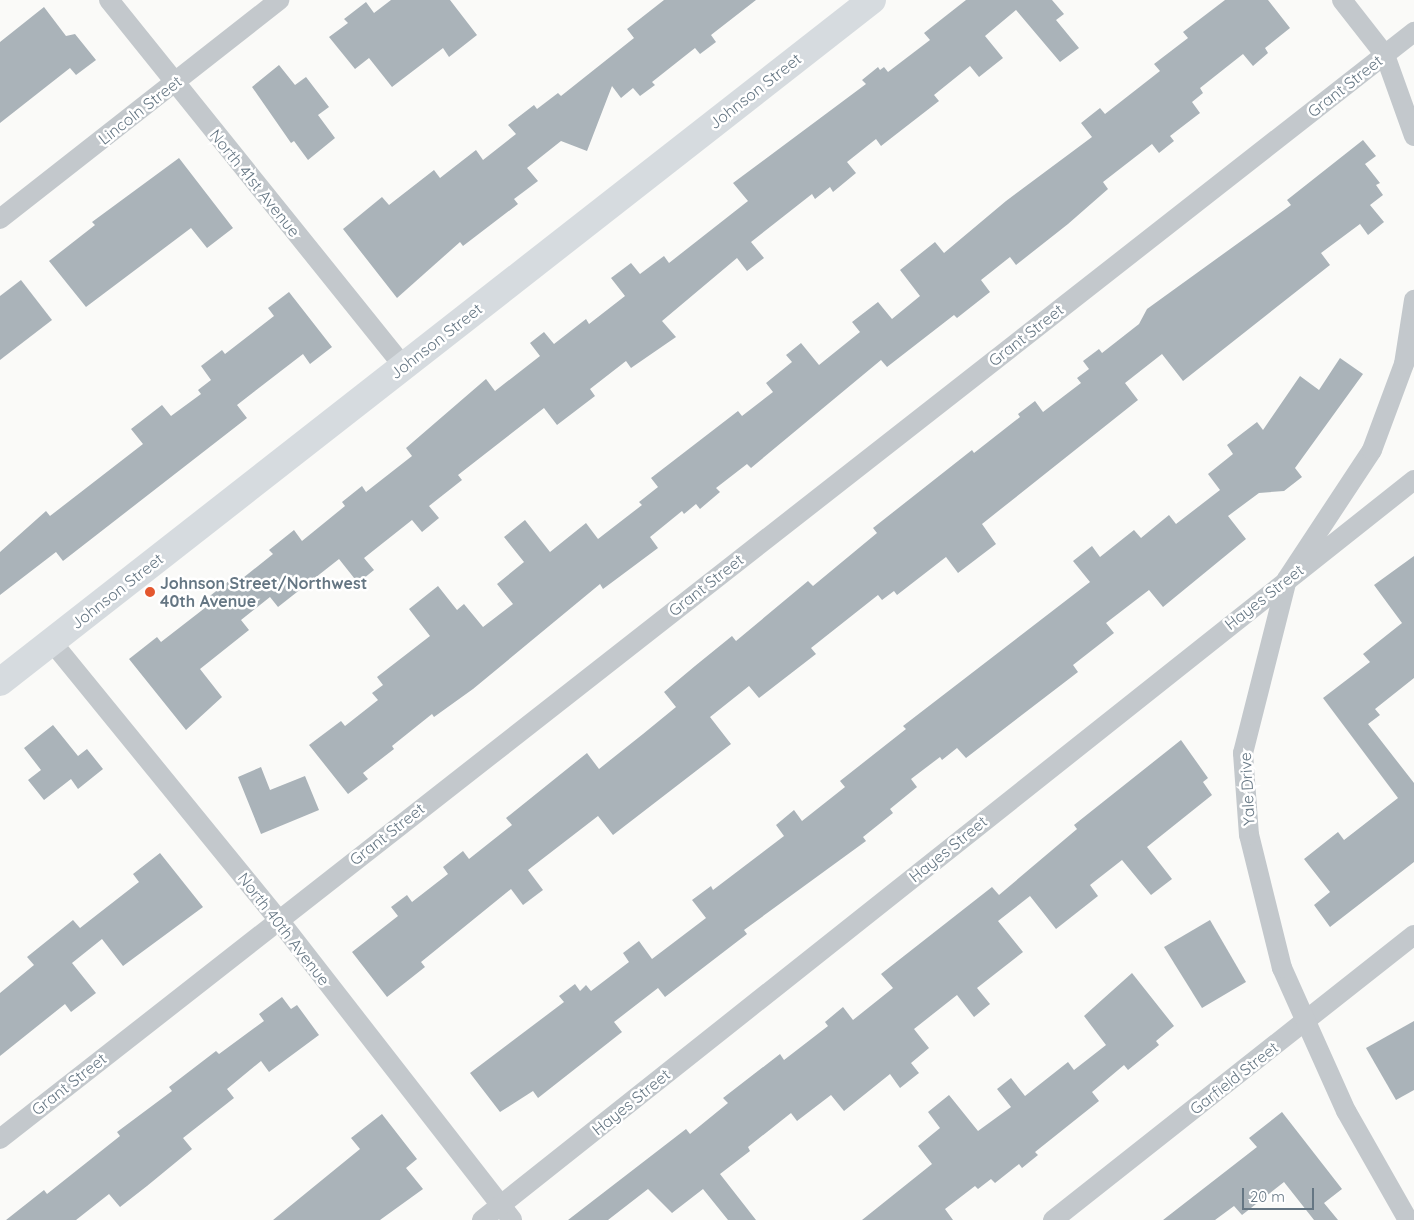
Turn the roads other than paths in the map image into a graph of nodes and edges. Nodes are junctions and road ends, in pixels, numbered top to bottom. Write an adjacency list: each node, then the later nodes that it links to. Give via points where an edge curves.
1 (108, 0): 7 (street, North 41st Avenue)
2 (279, 0): 7 (street, Lincoln Street)
3 (872, 0): 11 (street, Johnson Street)
4 (1342, 0): 6 (street)
5 (1414, 32): 6 (street, Grant Street)
6 (1385, 55): 8 (street); 16 (street, Grant Street)
7 (175, 84): 9 (street, Lincoln Street); 11 (street, North 41st Avenue)
8 (1414, 136)
9 (0, 219)
10 (1414, 300): 13 (street, Yale Drive, via 1404,364 1372,450)
11 (403, 366): 14 (street, Johnson Street)
12 (1414, 480): 13 (street, Hayes Street)
13 (1287, 579): 18 (street, Yale Drive, via 1243,753 1249,835 1266,910 1282,968); 20 (street, Hayes Street)
14 (52, 642): 15 (street, Johnson Street); 16 (street, North 40th Avenue)
15 (0, 682)
16 (278, 919): 19 (street, Grant Street); 20 (street, North 40th Avenue)
17 (1414, 934): 18 (street, Garfield Street)
18 (1306, 1021): 22 (street, Garfield Street); 23 (street, Yale Drive, via 1346,1111)
19 (0, 1139)
20 (506, 1213): 21 (street, Hayes Street)
21 (482, 1220)
22 (1052, 1220)
23 (1408, 1220)

